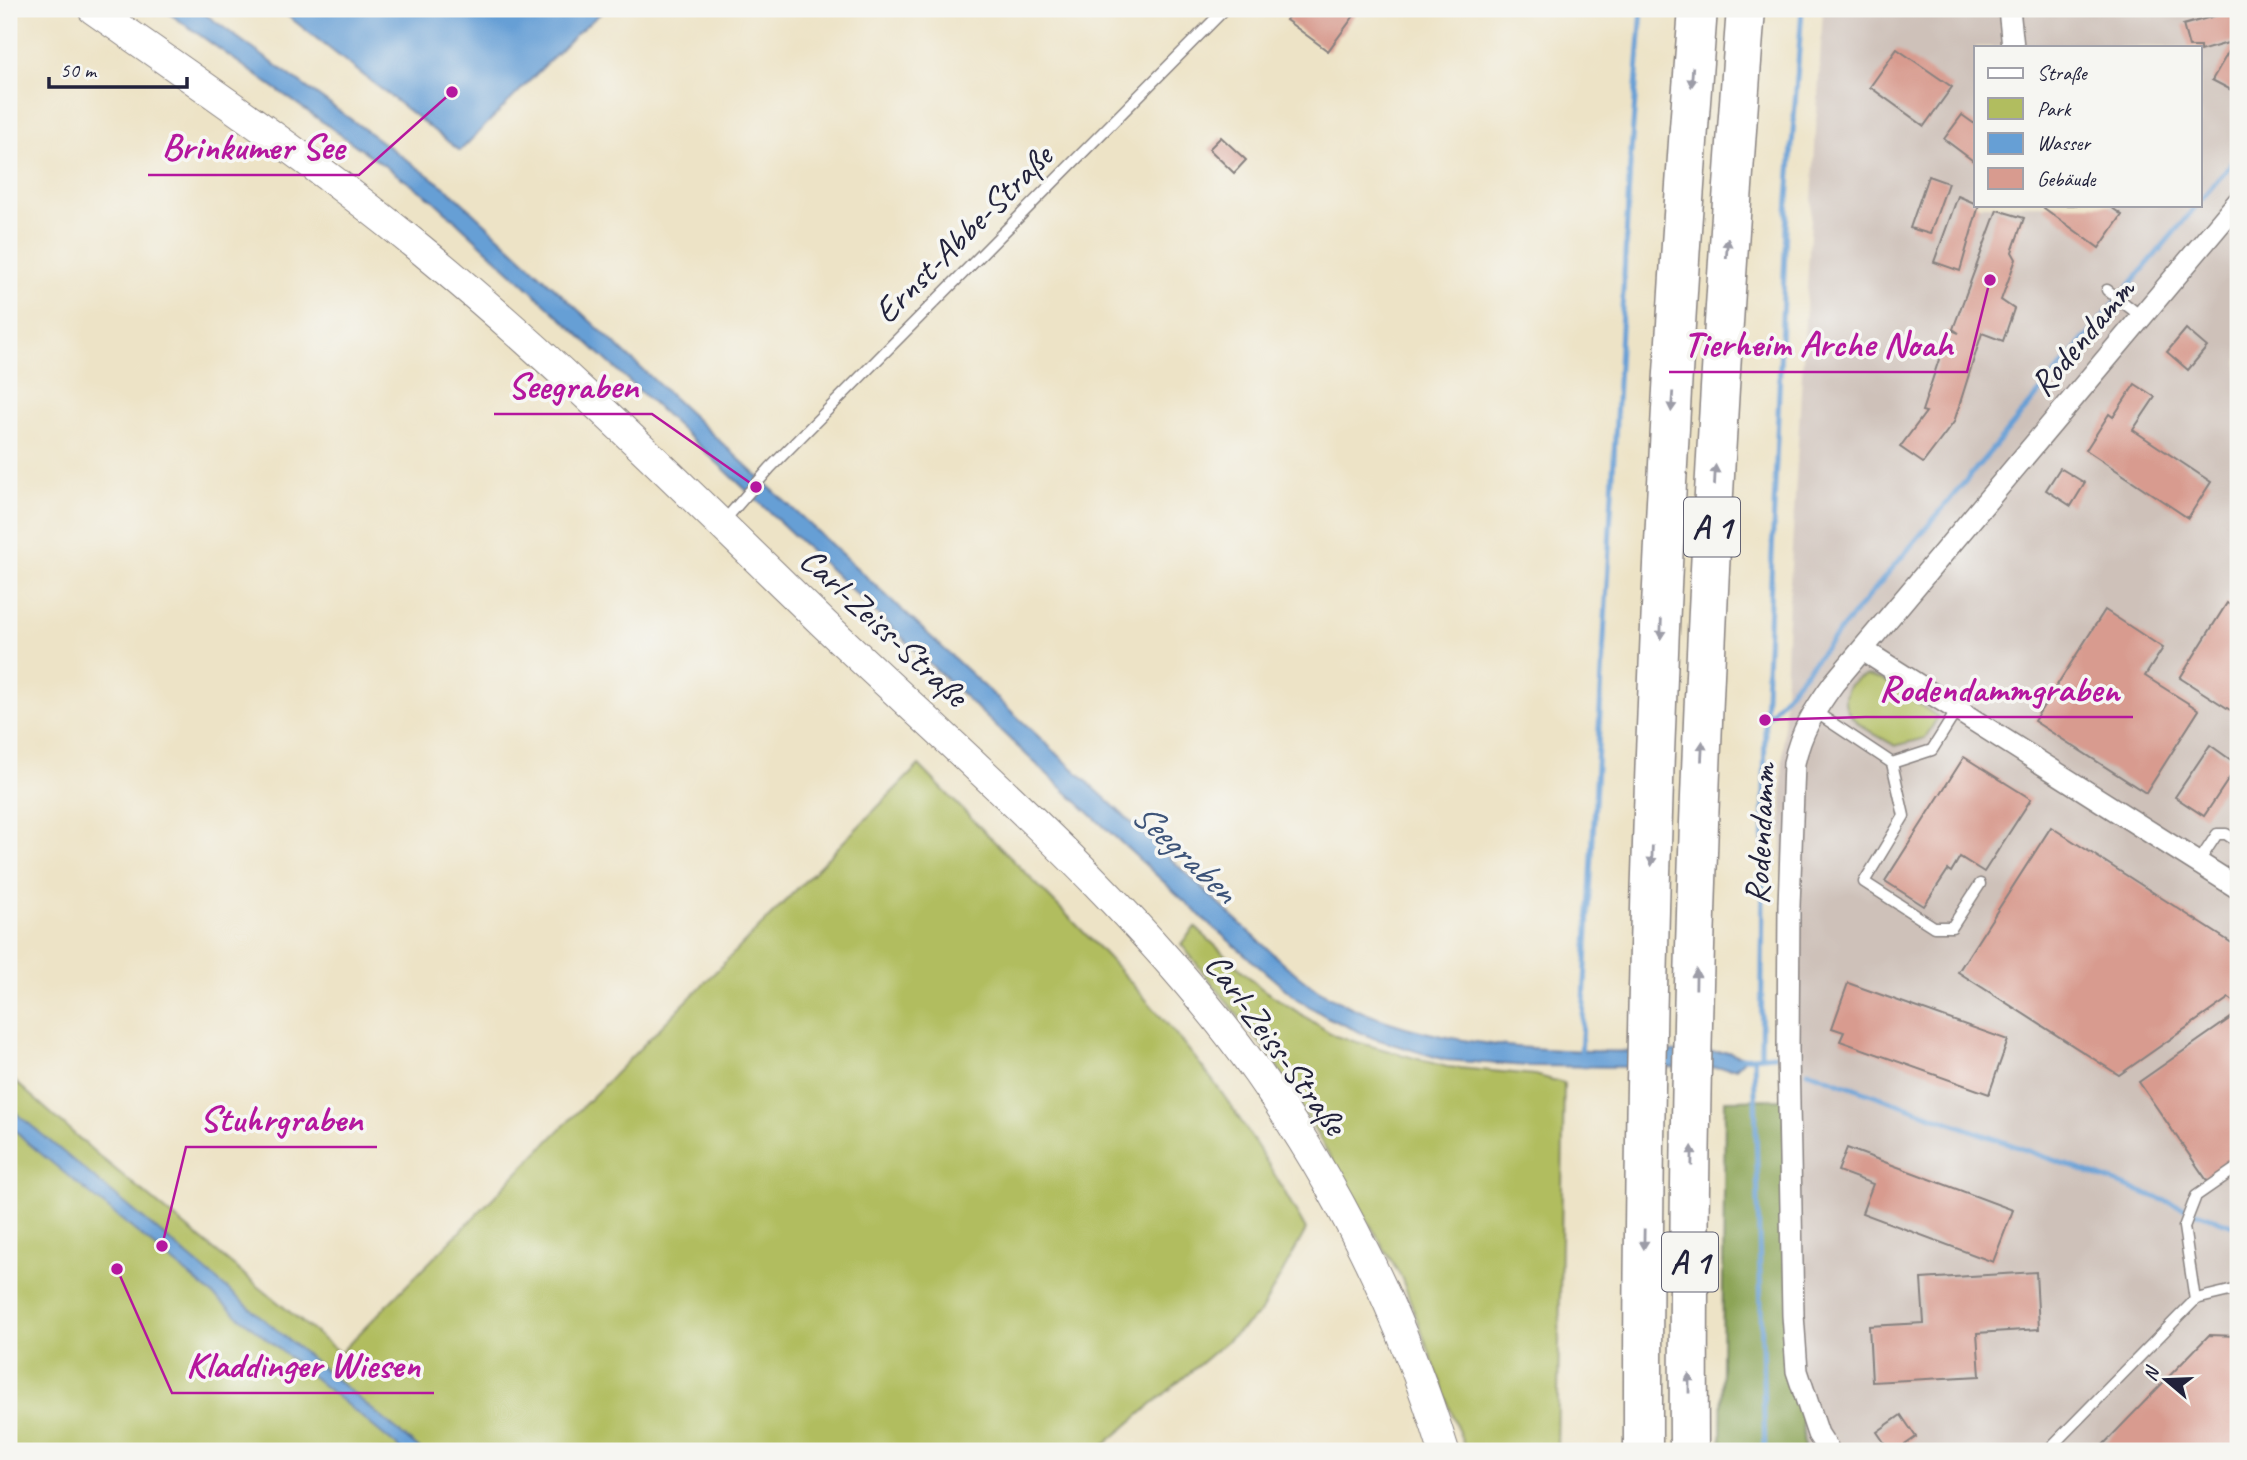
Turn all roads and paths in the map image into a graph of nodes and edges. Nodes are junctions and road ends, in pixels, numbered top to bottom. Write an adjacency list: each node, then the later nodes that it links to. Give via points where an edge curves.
1 (93, 9): 10 (main road, Carl-Zeiss-Straße, via 245,116 419,248)
2 (1225, 9): 10 (lane, Ernst-Abbe-Straße, via 770,468)
3 (1698, 9): 23 (highway, A 1, one-way to 23, via 1665,497 1649,934)
4 (1746, 9): 24 (highway, A 1, one-way to 4, via 1700,784 1721,338)
5 (2009, 9): 6 (street)
6 (2013, 46)
7 (2238, 202): 9 (street, Rodendamm)
8 (2107, 290): 9 (lane)
9 (2136, 313): 11 (street, Rodendamm)
10 (721, 524): 22 (main road, Carl-Zeiss-Straße, via 1048,836 1164,958 1248,1060 1295,1127 1364,1247 1405,1339)
11 (1863, 650): 12 (street); 13 (street, Rodendamm)
12 (1957, 710): 14 (lane, via 1932,750); 16 (street)
13 (1814, 711): 14 (lane); 25 (street, Rodendamm, via 1799,740 1794,763 1789,906 1790,1264 1797,1371 1818,1434)
14 (1892, 763): 17 (lane, via 1904,816 1864,882 1934,927 1952,926)
15 (2238, 842): 16 (lane, via 2217,834)
16 (2199, 863): 18 (street)
17 (1980, 884)
18 (2238, 888)
19 (2238, 1167): 21 (lane, via 2196,1196 2183,1227)
20 (2238, 1289): 21 (lane)
21 (2194, 1300): 26 (lane)
22 (1444, 1451)
23 (1643, 1451)
24 (1689, 1451)
25 (1829, 1451)
26 (2047, 1451)

